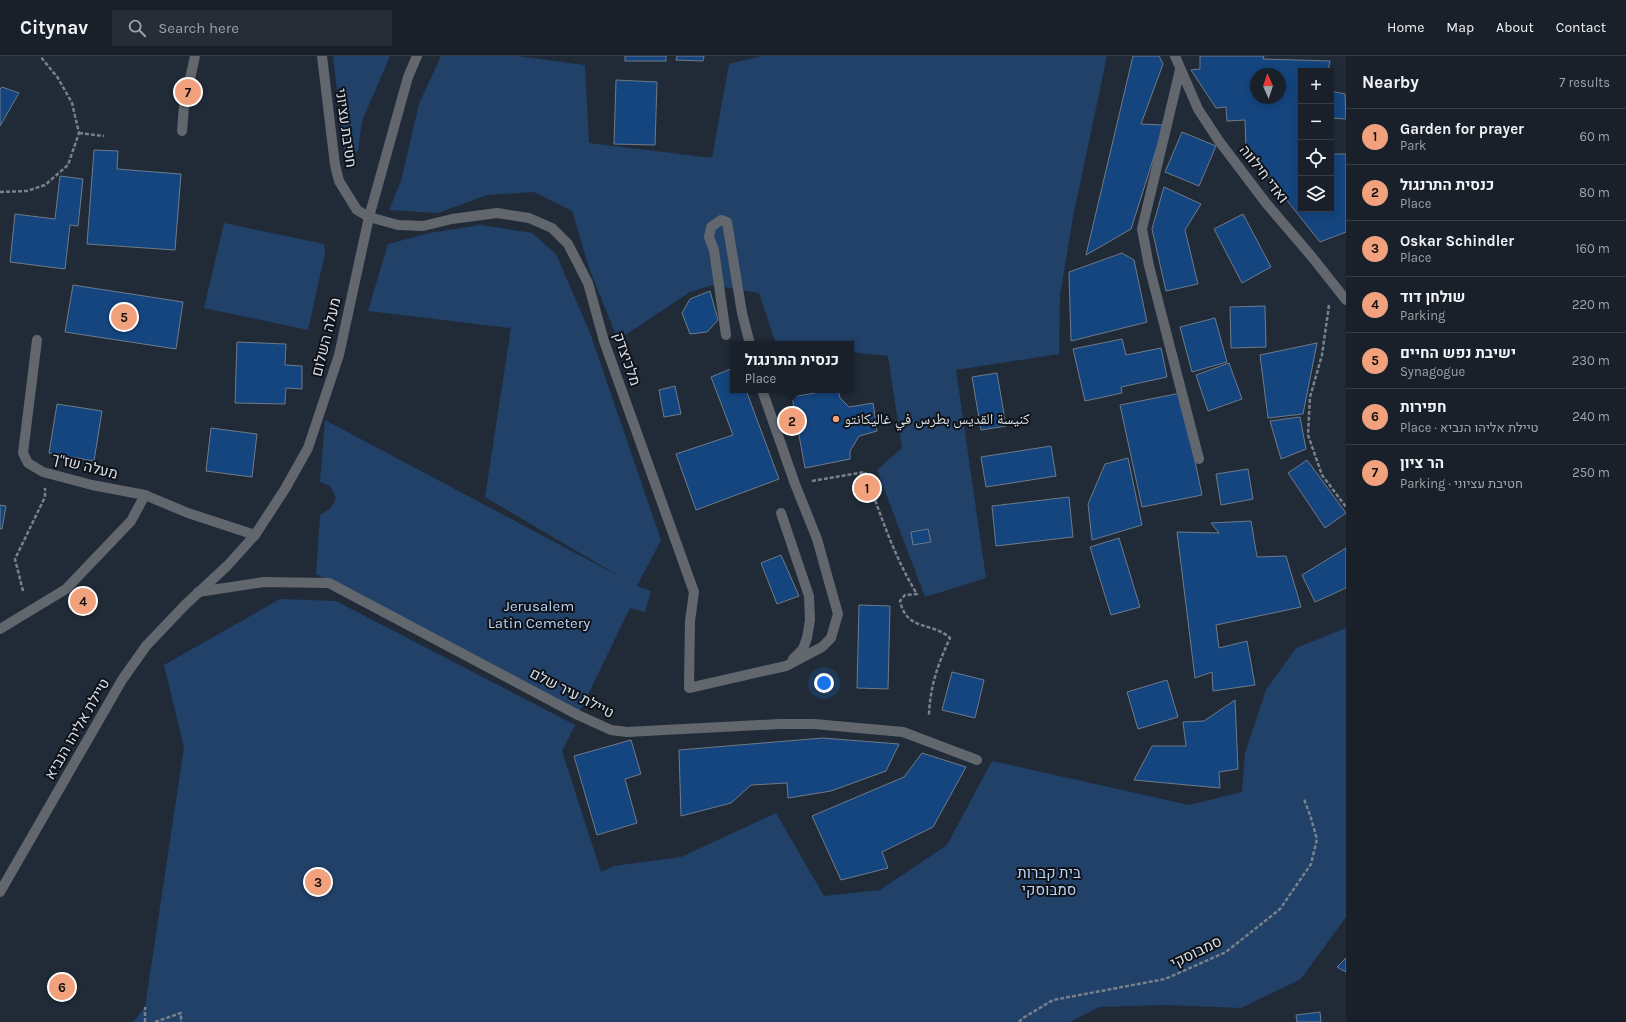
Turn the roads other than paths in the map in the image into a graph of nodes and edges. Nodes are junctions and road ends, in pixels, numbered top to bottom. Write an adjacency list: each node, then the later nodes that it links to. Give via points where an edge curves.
1 (195, 56): 6 (street, via 184,106)
2 (322, 56): 7 (street, חטיבת עציוני, via 339,181 357,210)
3 (417, 56): 7 (street, מעלה השלום, via 408,77)
4 (1175, 56): 5 (street, ואדי חילווה)
5 (1180, 70): 8 (street, ואדי חילווה, via 1198,109 1219,141); 13 (street, via 1142,228 1149,266)
6 (182, 131)
7 (369, 216): 16 (street, מעלה השלום, via 339,355 308,448); 19 (street, מלכיצדק, via 398,225 423,226 497,213 529,218 552,228 568,244 588,283 604,341 694,592 690,621 690,688)
8 (1346, 300)
9 (726, 336): 11 (street, via 714,250 709,237 711,227 721,220 727,222)
10 (38, 340): 14 (street, מעלה שז"ך, via 23,453 28,462 43,472)
11 (749, 341)
12 (763, 393): 19 (street, via 817,539 838,614 831,638 822,647)
13 (1199, 459)
14 (145, 495): 16 (street, מעלה שז"ך, via 188,513); 18 (street, via 131,521 66,589)
15 (781, 513): 19 (street, via 809,596 810,620 803,649)
16 (255, 535): 17 (street, מעלה השלום, via 227,566)
17 (198, 592): 20 (street, טיילת עיר שלם, via 264,582 329,583 611,730 658,731 779,724 860,727 903,732); 21 (street, טיילת אליהו הנביא, via 146,646 122,680)
18 (0, 629)
19 (786, 666)
20 (976, 760)
21 (0, 892)

